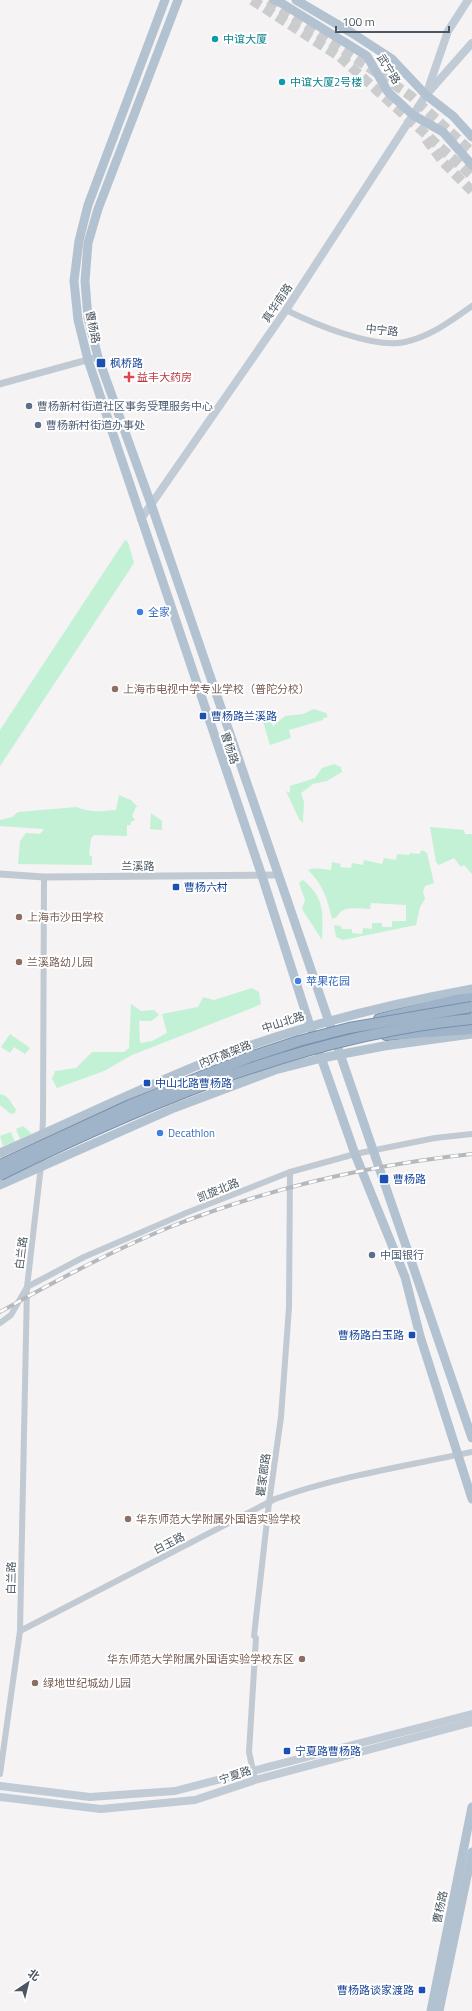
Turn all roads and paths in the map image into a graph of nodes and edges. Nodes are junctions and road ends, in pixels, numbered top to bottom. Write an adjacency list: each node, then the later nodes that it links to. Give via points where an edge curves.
1 (165, 0): 14 (main road, 曹杨路, via 88,205 79,241 74,281 78,320)
2 (178, 0): 13 (main road, 曹杨路, via 98,208 88,243 85,281 88,318)
3 (274, 0): 8 (main road, 武宁路, via 366,56 388,92)
4 (296, 0): 7 (main road, 武宁路, via 392,59)
5 (468, 0): 7 (main road, 真华南路, via 448,32)
6 (472, 43): 7 (main road, 真华南路)
7 (426, 95): 8 (main road, 真华南路); 9 (main road, 武宁路, via 453,116)
8 (413, 115): 10 (main road, 武宁路, via 444,132); 12 (main road, 真华南路)
9 (472, 137)
10 (472, 166)
11 (472, 306): 12 (street, 中宁路, via 434,332 403,342 380,342 358,337 330,329)
12 (286, 310): 16 (main road, 真华南路)
13 (98, 357): 14 (street); 16 (main road, 曹杨路)
14 (88, 360): 15 (street); 17 (main road, 曹杨路)
15 (0, 384)
16 (151, 504): 17 (main road, 真华南路); 19 (main road, 曹杨路)
17 (141, 519): 20 (main road, 曹杨路)
18 (0, 874): 21 (street, 兰溪路)
19 (277, 875): 20 (street, 兰溪路); 26 (main road, 曹杨路)
20 (262, 876): 21 (street, 兰溪路); 27 (main road, 曹杨路)
21 (44, 877): 35 (street, 白兰路)
22 (472, 989): 26 (main road, 中山北路, via 412,999)
23 (472, 998): 28 (highway, bridge, via 403,1012)
24 (472, 1007): 28 (highway, 内环高架路, bridge)
25 (472, 1019): 31 (highway, 内环高架路, bridge)
26 (328, 1021): 27 (main road, 中山北路); 32 (main road, 曹杨路)
27 (310, 1026): 33 (main road, 曹杨路); 35 (main road, 中山北路, via 165,1079)
28 (349, 1028): 39 (highway, 内环高架路, bridge, via 250,1057 130,1105)
29 (472, 1029): 31 (highway, bridge)
30 (472, 1034): 32 (main road)
31 (356, 1037): 42 (highway, 内环高架路, bridge, via 297,1052 225,1076 48,1151)
32 (340, 1054): 33 (main road); 36 (main road, 曹杨路)
33 (322, 1058): 38 (main road, 曹杨路); 40 (main road, via 275,1070 224,1088)
34 (472, 1134): 36 (street, 凯旋北路)
35 (42, 1135): 37 (main road, 中山北路); 40 (street, 白兰路)
36 (372, 1150): 38 (street, 凯旋北路); 46 (main road, 曹杨路)
37 (0, 1153)
38 (355, 1154): 41 (street, 凯旋北路); 48 (main road, 曹杨路, via 405,1277 420,1336)
39 (0, 1165)
40 (41, 1166): 43 (main road); 44 (street, 白兰路)
41 (290, 1172): 44 (street, 凯旋北路, via 84,1257); 50 (street, 瞿家廊路, via 289,1307 281,1417)
42 (0, 1175)
43 (0, 1185)
44 (27, 1287): 45 (street, via 11,1315); 51 (street, 白兰路)
45 (0, 1323)
46 (472, 1438)
47 (472, 1452): 48 (street, 白玉路)
48 (459, 1455): 49 (main road, 曹杨路); 50 (street, 白玉路, via 336,1480)
49 (472, 1499)
50 (269, 1503): 51 (street, 白玉路); 55 (street, 瞿家廊路, via 254,1636 256,1638 249,1752)
51 (20, 1631): 54 (street)
52 (472, 1714): 55 (main road, 宁夏路)
53 (472, 1722): 55 (main road, 宁夏路)
54 (0, 1774)
55 (254, 1776): 56 (main road, 宁夏路, via 175,1792 90,1797); 57 (main road, 宁夏路, via 195,1800 101,1809)
56 (0, 1786)
57 (0, 1797)
58 (472, 1808): 60 (main road, 曹杨路)
59 (472, 1852): 60 (main road, 曹杨路)
60 (467, 1867): 61 (main road, 曹杨路); 62 (main road, 曹杨路)
61 (431, 2011)
62 (439, 2011)

